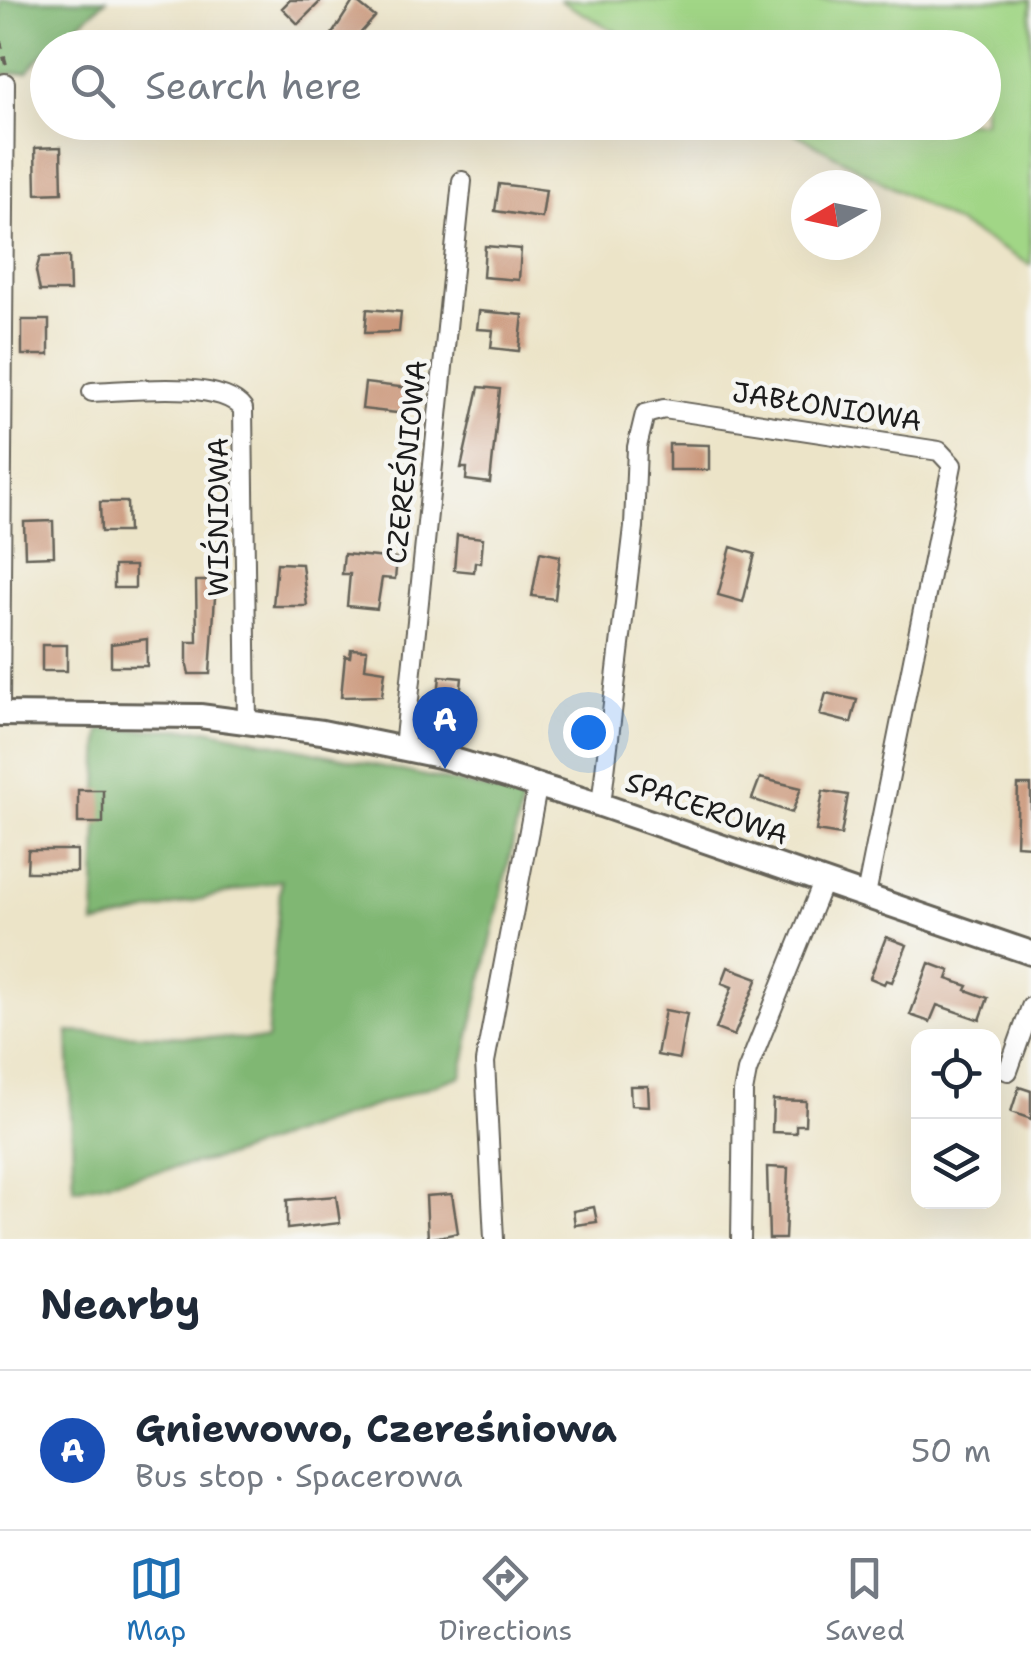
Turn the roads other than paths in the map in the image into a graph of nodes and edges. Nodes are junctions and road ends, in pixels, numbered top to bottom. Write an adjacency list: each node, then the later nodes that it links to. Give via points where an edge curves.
1 (5, 83): 4 (street)
2 (462, 181): 6 (street, CZEREŚNIOWA)
3 (92, 392): 5 (street, WIŚNIOWA, via 226,393 243,409)
4 (0, 711): 5 (street, SPACEROWA)
5 (247, 722): 6 (street, SPACEROWA)
6 (404, 748): 7 (street, SPACEROWA)
7 (538, 783): 8 (street, SPACEROWA); 14 (street, via 485,1062)
8 (602, 804): 9 (street, SPACEROWA); 10 (street, JABŁONIOWA, via 645,414 664,409 939,452 952,465)
9 (824, 880): 10 (street, SPACEROWA); 15 (street, via 747,1071)
10 (866, 895): 11 (street, SPACEROWA)
11 (1031, 952)
12 (1031, 1007): 13 (street)
13 (1008, 1070)
14 (494, 1239)
15 (741, 1239)

